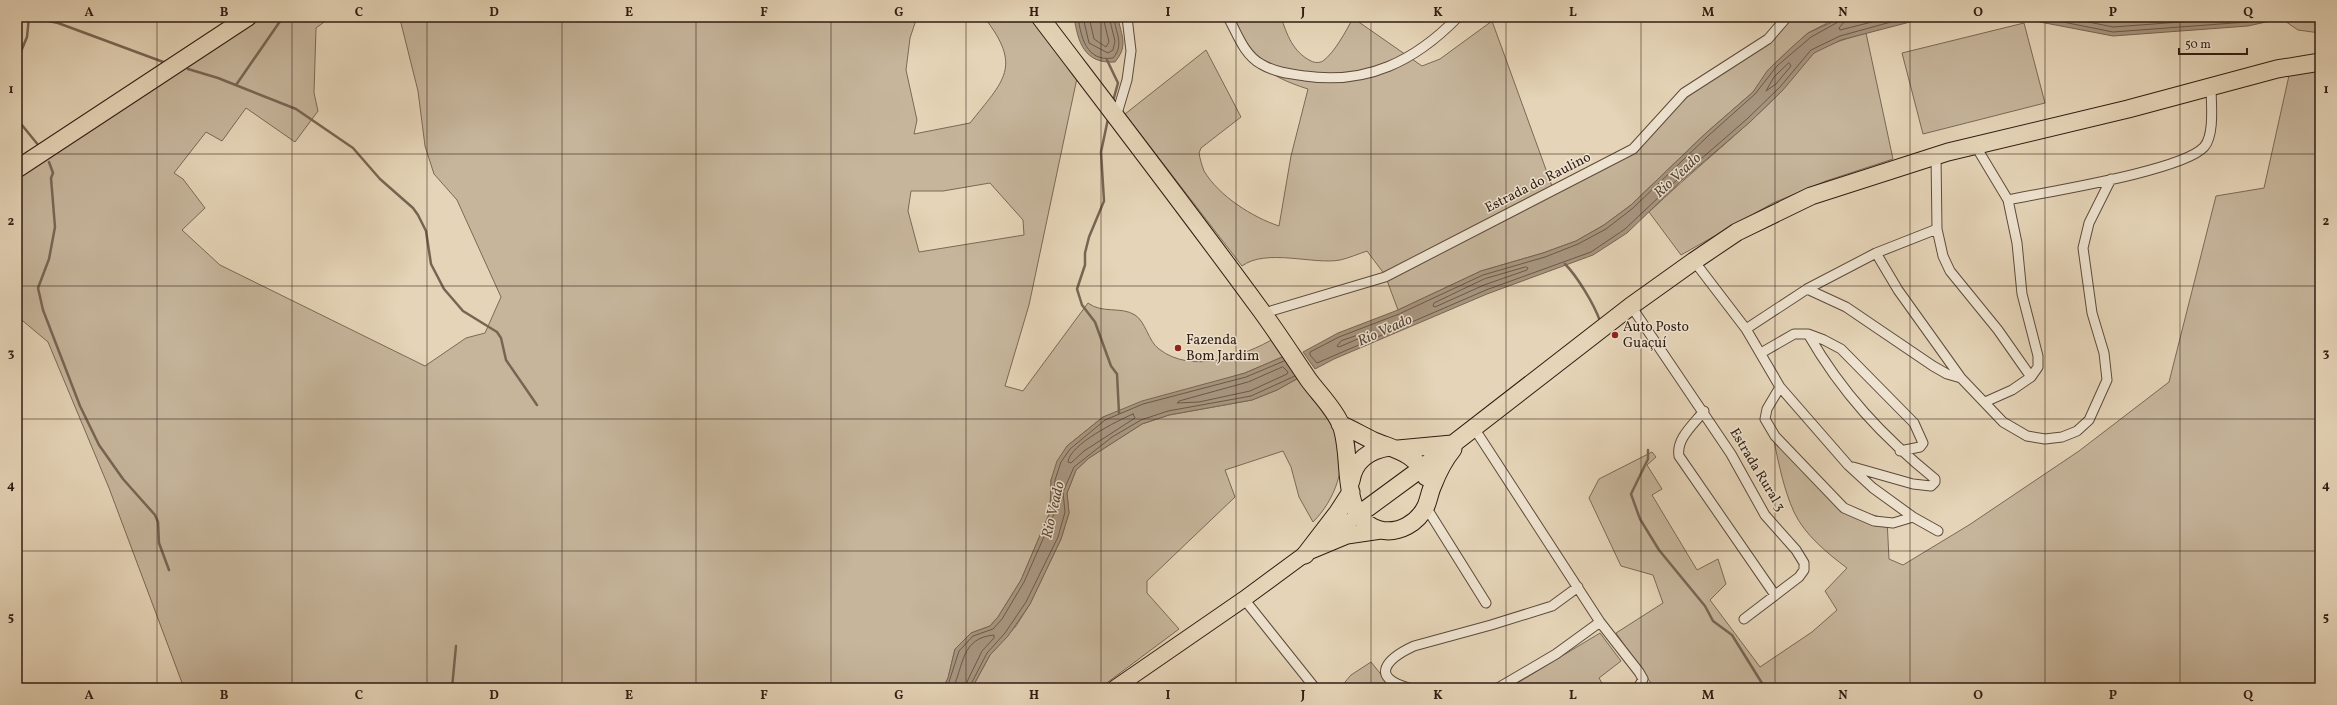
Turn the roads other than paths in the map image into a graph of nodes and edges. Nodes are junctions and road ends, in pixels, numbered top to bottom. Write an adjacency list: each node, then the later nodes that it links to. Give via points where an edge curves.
1 (248, 17): 12 (highway)
2 (1040, 17): 9 (highway)
3 (1127, 17): 9 (street, via 1132,51)
4 (1228, 17): 5 (street, via 1246,51 1260,64 1283,73 1320,78 1353,77 1388,69 1419,50)
5 (1458, 17)
6 (1787, 17): 20 (street, Estrada do Raulino, via 1768,39 1684,93 1633,149 1385,276)
7 (2320, 62): 8 (highway, via 2277,69)
8 (2210, 87): 10 (highway); 13 (street, via 2212,120 2205,146 2178,161)
9 (1116, 117): 20 (highway, via 1173,189)
10 (1975, 145): 11 (highway); 14 (street)
11 (1936, 156): 15 (street); 17 (highway, via 1811,196 1737,232)
12 (17, 169)
13 (2111, 179): 14 (street); 27 (street, via 2088,223 2083,248 2092,313 2104,353 2107,380 2089,420 2077,431 2062,437 2027,436 2003,422)
14 (2008, 200): 24 (street, via 2017,244 2022,294 2038,356 2038,367)
15 (1937, 229): 16 (street); 24 (street, via 1943,256 1950,271 1998,330)
16 (1876, 254): 18 (street); 25 (street)
17 (1694, 261): 19 (highway); 21 (street)
18 (1807, 289): 21 (street); 25 (street, via 1846,307 1933,366)
19 (1631, 306): 28 (street, Estrada Rural 3); 30 (highway)
20 (1264, 313): 29 (highway)
21 (1746, 329): 23 (street)
22 (1808, 334): 23 (street, via 1794,334); 32 (street, via 1825,365 1847,394); 32 (street, via 1840,349 1914,423 1923,443 1920,447)
23 (1761, 353): 26 (street)
24 (2031, 377): 27 (street, via 2012,390)
25 (1960, 378): 27 (street)
26 (1780, 387): 33 (street); 38 (street, via 1766,409 1765,419 1774,436 1844,508 1874,522 1893,523)
27 (1985, 402)
28 (1704, 411): 43 (street, via 1680,441 1679,456); 43 (street, Estrada Rural 3, via 1765,515 1804,563 1804,570 1799,577)
29 (1340, 424): 31 (highway); 35 (highway, via 1347,449)
30 (1463, 436): 31 (highway); 34 (highway); 36 (highway, via 1442,466); 42 (street)
31 (1394, 448): 34 (highway, via 1415,459); 35 (highway, via 1374,450 1361,459 1354,470)
32 (1900, 451): 33 (street, via 1936,479 1935,482 1931,486 1913,484)
33 (1848, 465): 38 (street, via 1872,488)
34 (1422, 468): 36 (highway, via 1428,487); 37 (highway)
35 (1350, 489): 37 (highway, via 1351,500); 41 (highway, via 1338,512)
36 (1427, 505): 39 (highway, via 1418,519 1407,526); 45 (street)
37 (1358, 515): 39 (highway, via 1368,524); 41 (main road)
38 (1913, 517): 40 (street)
39 (1381, 530): 41 (highway, via 1346,535)
40 (1938, 531)
41 (1308, 552): 44 (main road)
42 (1578, 587): 47 (street); 50 (street, via 1552,606 1404,651 1391,659 1387,666 1387,675 1392,682)
43 (1775, 595): 46 (street, Estrada Rural 3)
44 (1244, 599): 48 (main road); 49 (street)
45 (1486, 603)
46 (1744, 618)
47 (1600, 622): 51 (street, via 1556,654); 52 (street, via 1639,672 1643,679)
48 (1116, 688)
49 (1315, 688)
50 (1409, 688)
51 (1498, 688)
52 (1638, 688)

